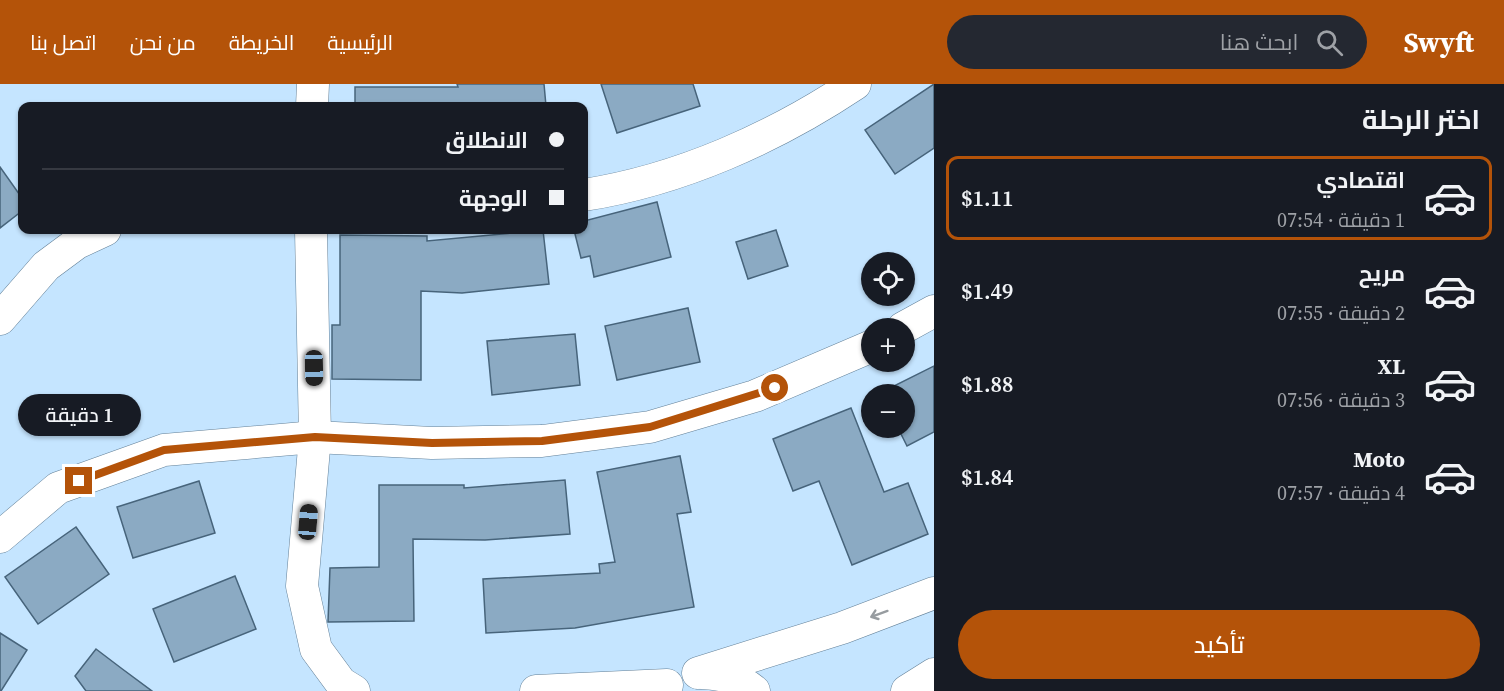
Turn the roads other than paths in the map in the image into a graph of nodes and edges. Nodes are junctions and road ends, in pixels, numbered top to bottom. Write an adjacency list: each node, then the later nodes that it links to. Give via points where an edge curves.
1 (313, 84): 3 (street)
2 (855, 84): 4 (street, via 819,108 745,146 668,175)
3 (312, 102)
4 (588, 194)
5 (96, 234): 8 (street, via 46,266)
6 (311, 234): 11 (street)
7 (934, 311): 9 (street)
8 (0, 319)
9 (915, 321)
10 (861, 351): 11 (street, via 755,396 650,427 542,441 432,443)
11 (315, 437): 12 (street, via 164,450 58,488); 17 (street, via 302,585 316,649 341,683)
12 (0, 537)
13 (934, 593): 14 (street, one-way to 14, via 842,628)
14 (698, 673): 16 (street); 19 (street, via 721,674)
15 (934, 674): 20 (street)
16 (664, 688): 18 (street)
17 (354, 691)
18 (536, 691)
19 (754, 691)
20 (907, 691)

